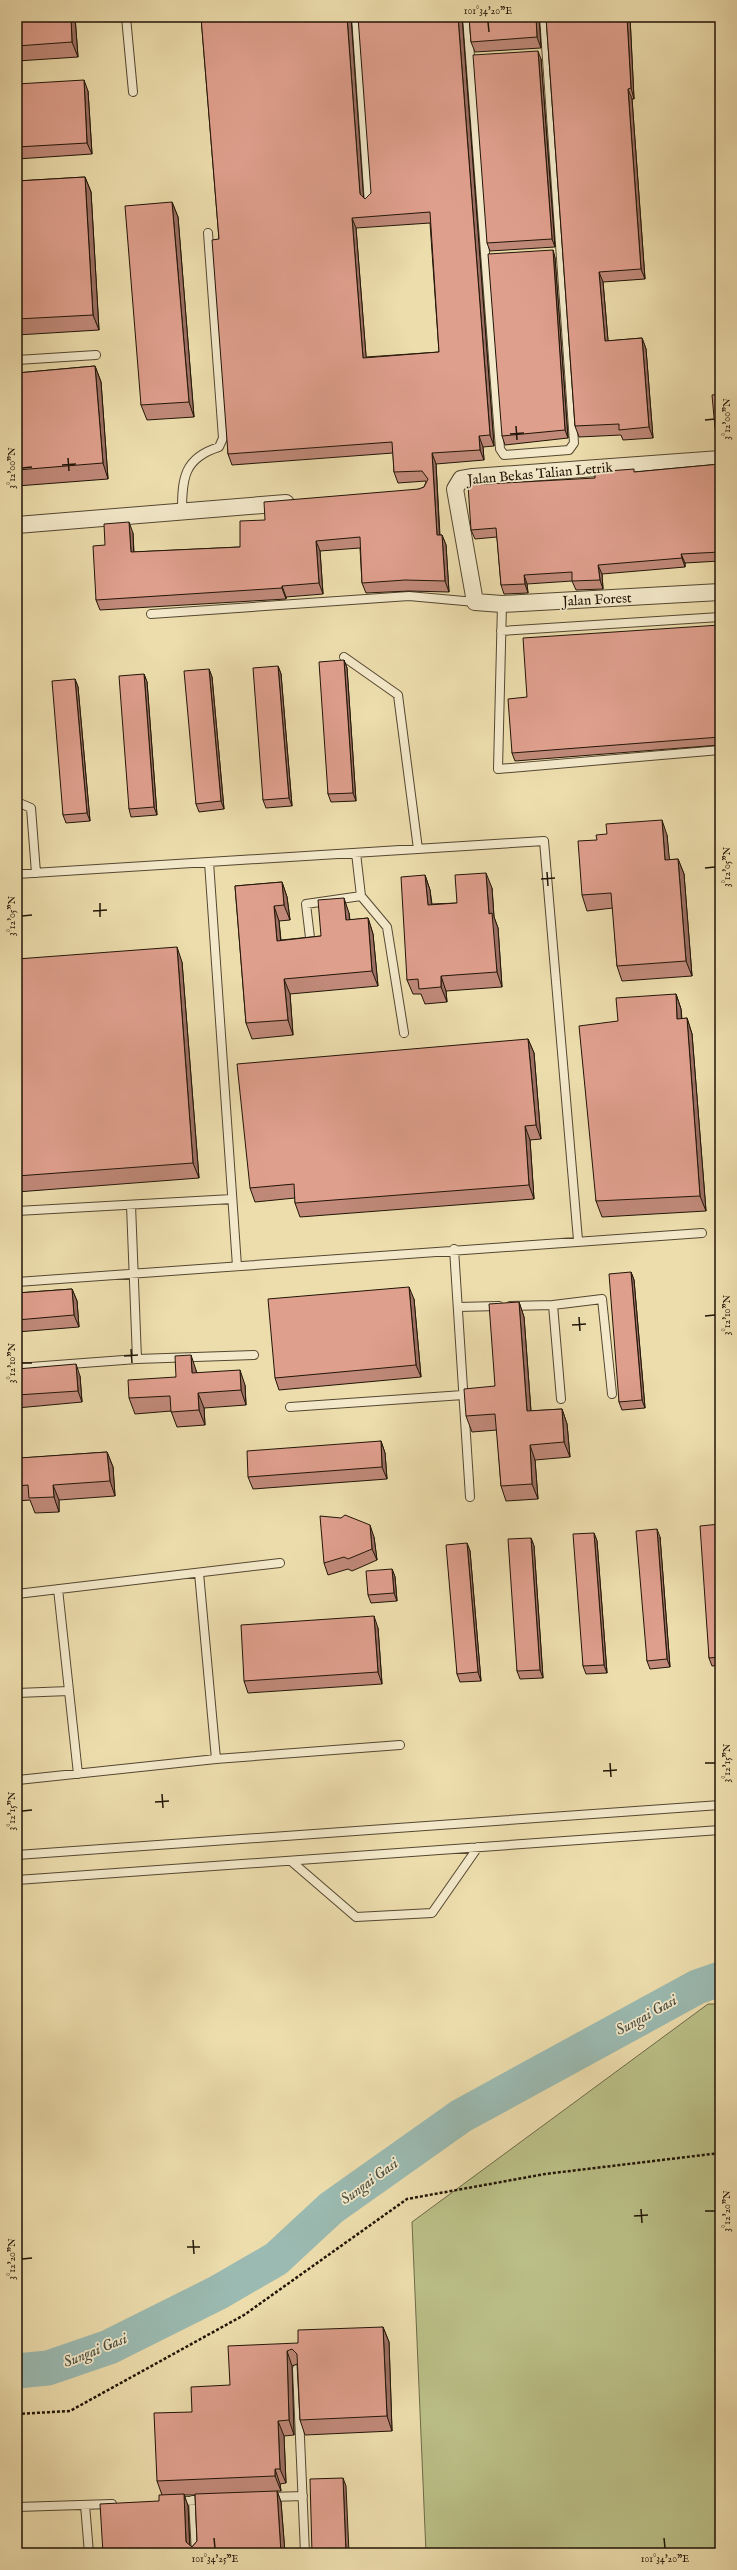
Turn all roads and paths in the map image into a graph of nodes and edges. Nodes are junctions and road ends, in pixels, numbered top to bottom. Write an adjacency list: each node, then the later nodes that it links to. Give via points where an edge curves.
1 (126, 17): 5 (lane)
2 (356, 17): 6 (lane)
3 (467, 17): 4 (lane, via 474,58 490,257 500,449 504,455 569,450 574,443 556,252 542,53)
4 (544, 17)
5 (133, 92)
6 (369, 204)
7 (208, 233): 12 (lane, via 223,438 219,447 205,452 192,463 186,473 182,484)
8 (96, 355): 9 (lane)
9 (17, 360)
10 (720, 460): 15 (street, Jalan Bekas Talian Letrik, via 461,479 455,489)
11 (298, 502): 12 (street)
12 (182, 511): 13 (street)
13 (17, 525)
14 (720, 592): 16 (street, Jalan Forest)
15 (475, 602): 16 (street, Jalan Forest); 17 (lane, via 409,596)
16 (502, 604): 19 (lane)
17 (151, 614)
18 (720, 617): 19 (lane)
19 (502, 631): 21 (lane, via 498,768)
20 (344, 657): 23 (lane, via 398,695)
21 (720, 750)
22 (17, 802): 26 (lane, via 31,808)
23 (418, 849): 24 (lane); 35 (lane, via 544,841)
24 (356, 853): 25 (lane); 28 (lane)
25 (209, 862): 26 (lane); 31 (lane)
26 (36, 873): 27 (lane)
27 (17, 874)
28 (361, 896): 29 (lane, via 306,904); 30 (lane, via 387,927)
29 (311, 946)
30 (404, 1033)
31 (232, 1199): 32 (lane); 37 (lane)
32 (131, 1205): 33 (lane); 38 (lane)
33 (17, 1211)
34 (702, 1233): 35 (lane)
35 (578, 1240): 36 (lane)
36 (454, 1249): 37 (lane); 41 (lane)
37 (237, 1266): 38 (lane)
38 (134, 1273): 39 (lane); 43 (lane)
39 (17, 1282)
40 (552, 1305): 41 (lane); 45 (lane, via 602,1299); 47 (lane)
41 (458, 1307): 46 (lane)
42 (254, 1355): 43 (lane)
43 (137, 1359): 44 (lane)
44 (17, 1368)
45 (612, 1394)
46 (463, 1395): 48 (lane); 49 (lane)
47 (561, 1399)
48 (290, 1407)
49 (470, 1497)
50 (280, 1563): 51 (lane)
51 (199, 1573): 52 (lane); 57 (lane)
52 (58, 1589): 53 (lane); 54 (lane)
53 (17, 1594)
54 (69, 1691): 55 (lane); 58 (lane)
55 (17, 1693)
56 (400, 1745): 57 (lane)
57 (216, 1759): 58 (lane)
58 (78, 1774): 59 (lane)
59 (18, 1780)
60 (720, 1805): 63 (lane)
61 (720, 1830): 62 (lane)
62 (478, 1847): 64 (lane); 64 (lane, via 432,1913 356,1917)
63 (17, 1855)
64 (291, 1861): 65 (lane)
65 (17, 1880)
66 (720, 2153): 68 (path, via 545,2174 407,2199 244,2316 70,2410)
67 (297, 2369): 69 (lane)
68 (17, 2414)
69 (303, 2496): 70 (lane); 79 (lane)
70 (264, 2498)
71 (217, 2499): 72 (lane)
72 (193, 2500): 73 (lane); 78 (lane)
73 (170, 2501)
74 (124, 2503): 75 (lane)
75 (86, 2505): 76 (lane); 77 (lane)
76 (17, 2508)
77 (89, 2553)
78 (196, 2553)
79 (305, 2553)

